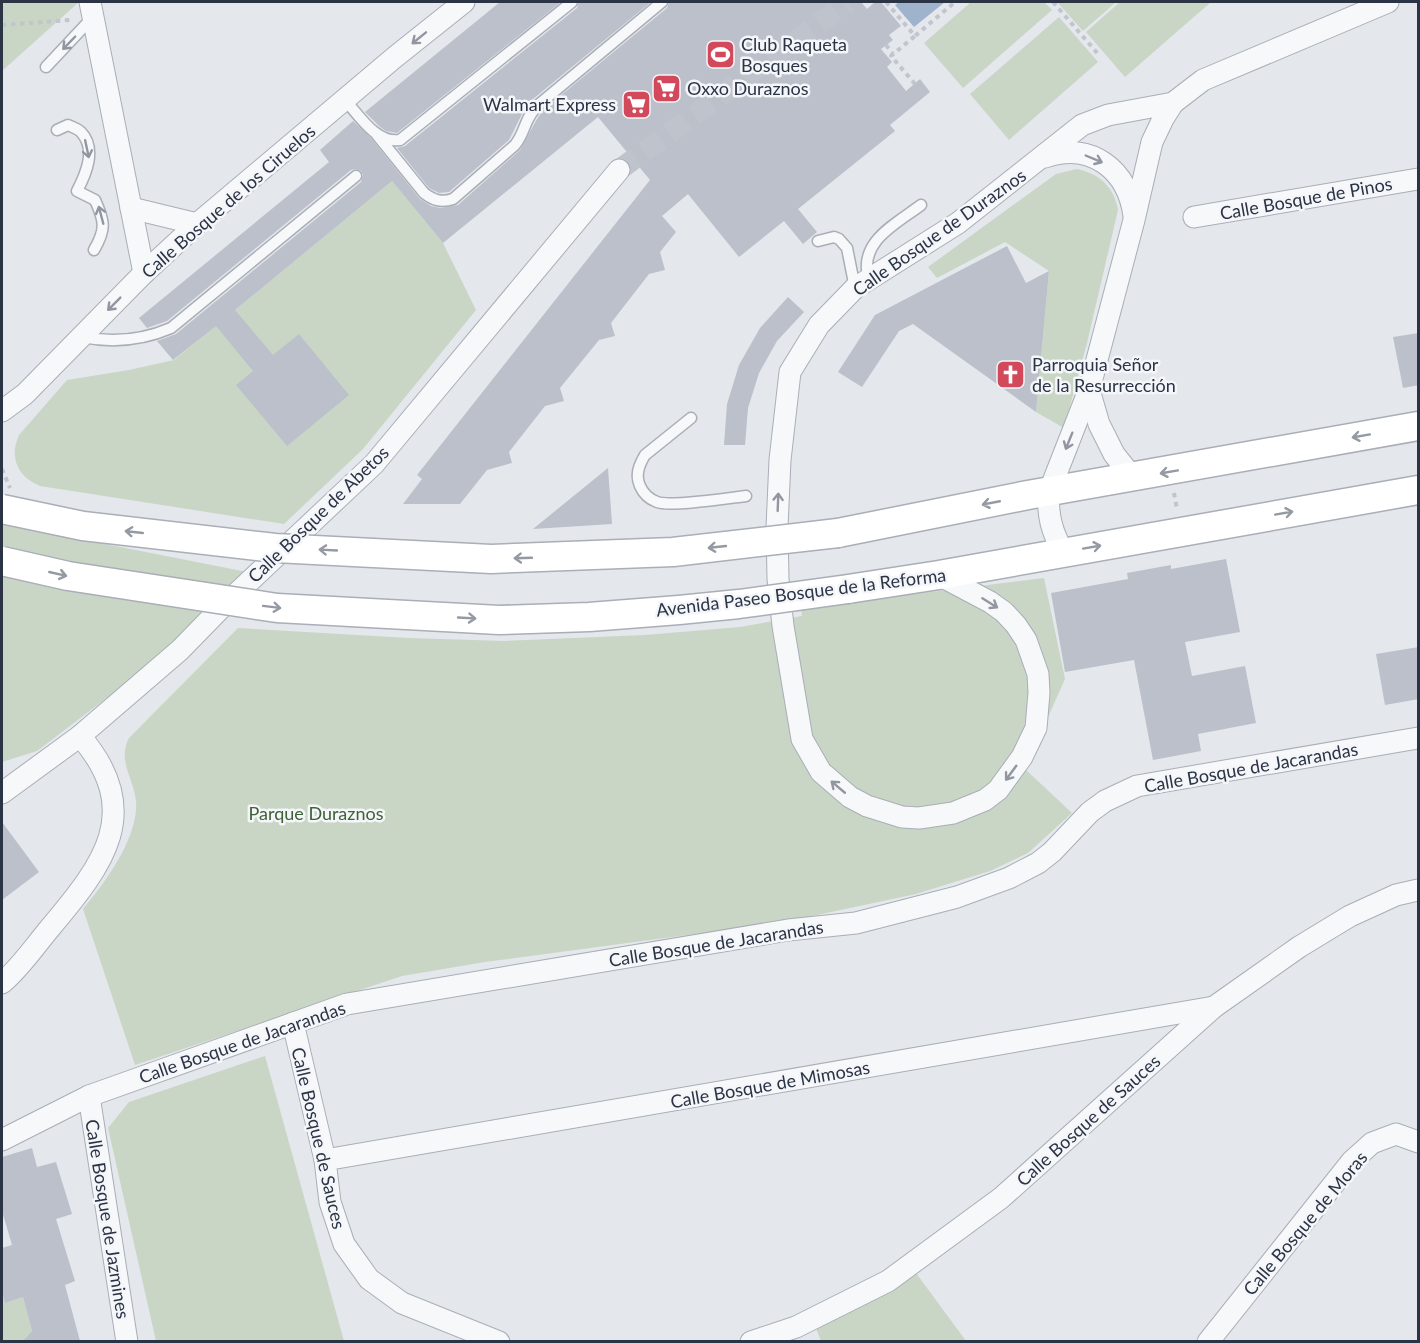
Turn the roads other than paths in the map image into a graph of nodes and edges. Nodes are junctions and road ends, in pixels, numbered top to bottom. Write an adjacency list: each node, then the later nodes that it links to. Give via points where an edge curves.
1 (107, 2): 6 (street)
2 (464, 2): 8 (street, Calle Bosque de los Ciruelos, one-way to 8)
3 (572, 2): 11 (lane, via 406,136 386,141)
4 (662, 2): 11 (lane, via 538,105 528,116 515,145 453,199 434,200 424,193)
5 (1388, 2): 9 (street, Calle Bosque de Duraznos, via 1203,80)
6 (91, 10): 7 (lane, one-way to 7); 17 (street)
7 (46, 67)
8 (345, 100): 11 (lane); 20 (street, Calle Bosque de los Ciruelos)
9 (1173, 103): 12 (street, Calle Bosque de Duraznos, via 1093,119); 19 (street, via 1152,142)
10 (57, 130): 22 (lane, via 68,125 81,132 87,144 86,176 77,191 95,200 104,219 103,235)
11 (377, 135)
12 (1038, 162): 19 (street, one-way to 19, via 1056,154 1072,153 1103,162 1125,184); 24 (street, Calle Bosque de Duraznos, via 958,223)
13 (619, 170): 38 (street, Calle Bosque de Abetos, via 374,464 180,650)
14 (356, 176): 25 (lane, via 171,328 148,338)
15 (1419, 179): 18 (street, Calle Bosque de Pinos)
16 (921, 205): 24 (lane, via 873,243 866,257)
17 (131, 208): 20 (street); 23 (street)
18 (1194, 217)
19 (1134, 220): 26 (street)
20 (197, 224): 23 (street, Calle Bosque de los Ciruelos)
21 (818, 241): 24 (lane, via 834,237 844,243)
22 (94, 250)
23 (144, 273): 25 (street, Calle Bosque de los Ciruelos, one-way to 25)
24 (862, 284): 37 (street, Calle Bosque de Duraznos, one-way to 24, via 1004,612 1026,640 1038,674 1036,728 1022,758 998,790 985,800 953,813 902,817 850,797 821,772 810,756 802,739 778,579 780,460 790,372 819,325)
25 (81, 337): 27 (street, Calle Bosque de los Ciruelos, via 25,394)
26 (1089, 390): 30 (street, via 1099,424 1114,454); 32 (street, one-way to 32)
27 (2, 411)
28 (691, 418): 33 (lane, via 645,455 638,468 645,495 665,504)
29 (1419, 426): 30 (main road, one-way to 30)
30 (1133, 478): 32 (main road)
31 (1419, 490): 35 (main road, Avenida Paseo Bosque de la Reforma, one-way to 31)
32 (1049, 492): 34 (main road, one-way to 34, bridge, via 838,533 673,552 491,559 275,548 83,526); 35 (street, via 1052,532)
33 (746, 496)
34 (2, 509)
35 (1062, 552): 37 (main road, Avenida Paseo Bosque de la Reforma)
36 (2, 561): 37 (main road, Avenida Paseo Bosque de la Reforma, one-way to 37, bridge, via 68,576 277,608 499,620 739,604)
37 (939, 575)
38 (80, 736): 40 (street, Calle Bosque de Abetos); 42 (street, via 108,779 114,807 110,836 80,893)
39 (1419, 738): 44 (street, Calle Bosque de Jacarandas, via 1137,786 1090,812 1052,852 1024,872 920,907 856,923 788,930 347,1004)
40 (2, 793)
41 (1419, 890): 43 (street, Calle Bosque de Sauces, via 1396,895 1350,916)
42 (2, 983)
43 (1214, 1007): 48 (street, Calle Bosque de Mimosas); 51 (street, Calle Bosque de Sauces, via 1000,1198 888,1281 796,1328)
44 (293, 1023): 45 (street, Calle Bosque de Jacarandas); 48 (street, Calle Bosque de Sauces)
45 (89, 1096): 46 (street, Calle Bosque de Jacarandas); 49 (street, Calle Bosque de Jazmines)
46 (2, 1140)
47 (1419, 1142): 52 (street, Calle Bosque de Moras, via 1396,1134 1372,1143 1352,1161)
48 (325, 1160): 50 (street, Calle Bosque de Sauces, via 330,1202 344,1244 369,1279 402,1303)
49 (127, 1341)
50 (499, 1341)
51 (751, 1341)
52 (1208, 1341)

